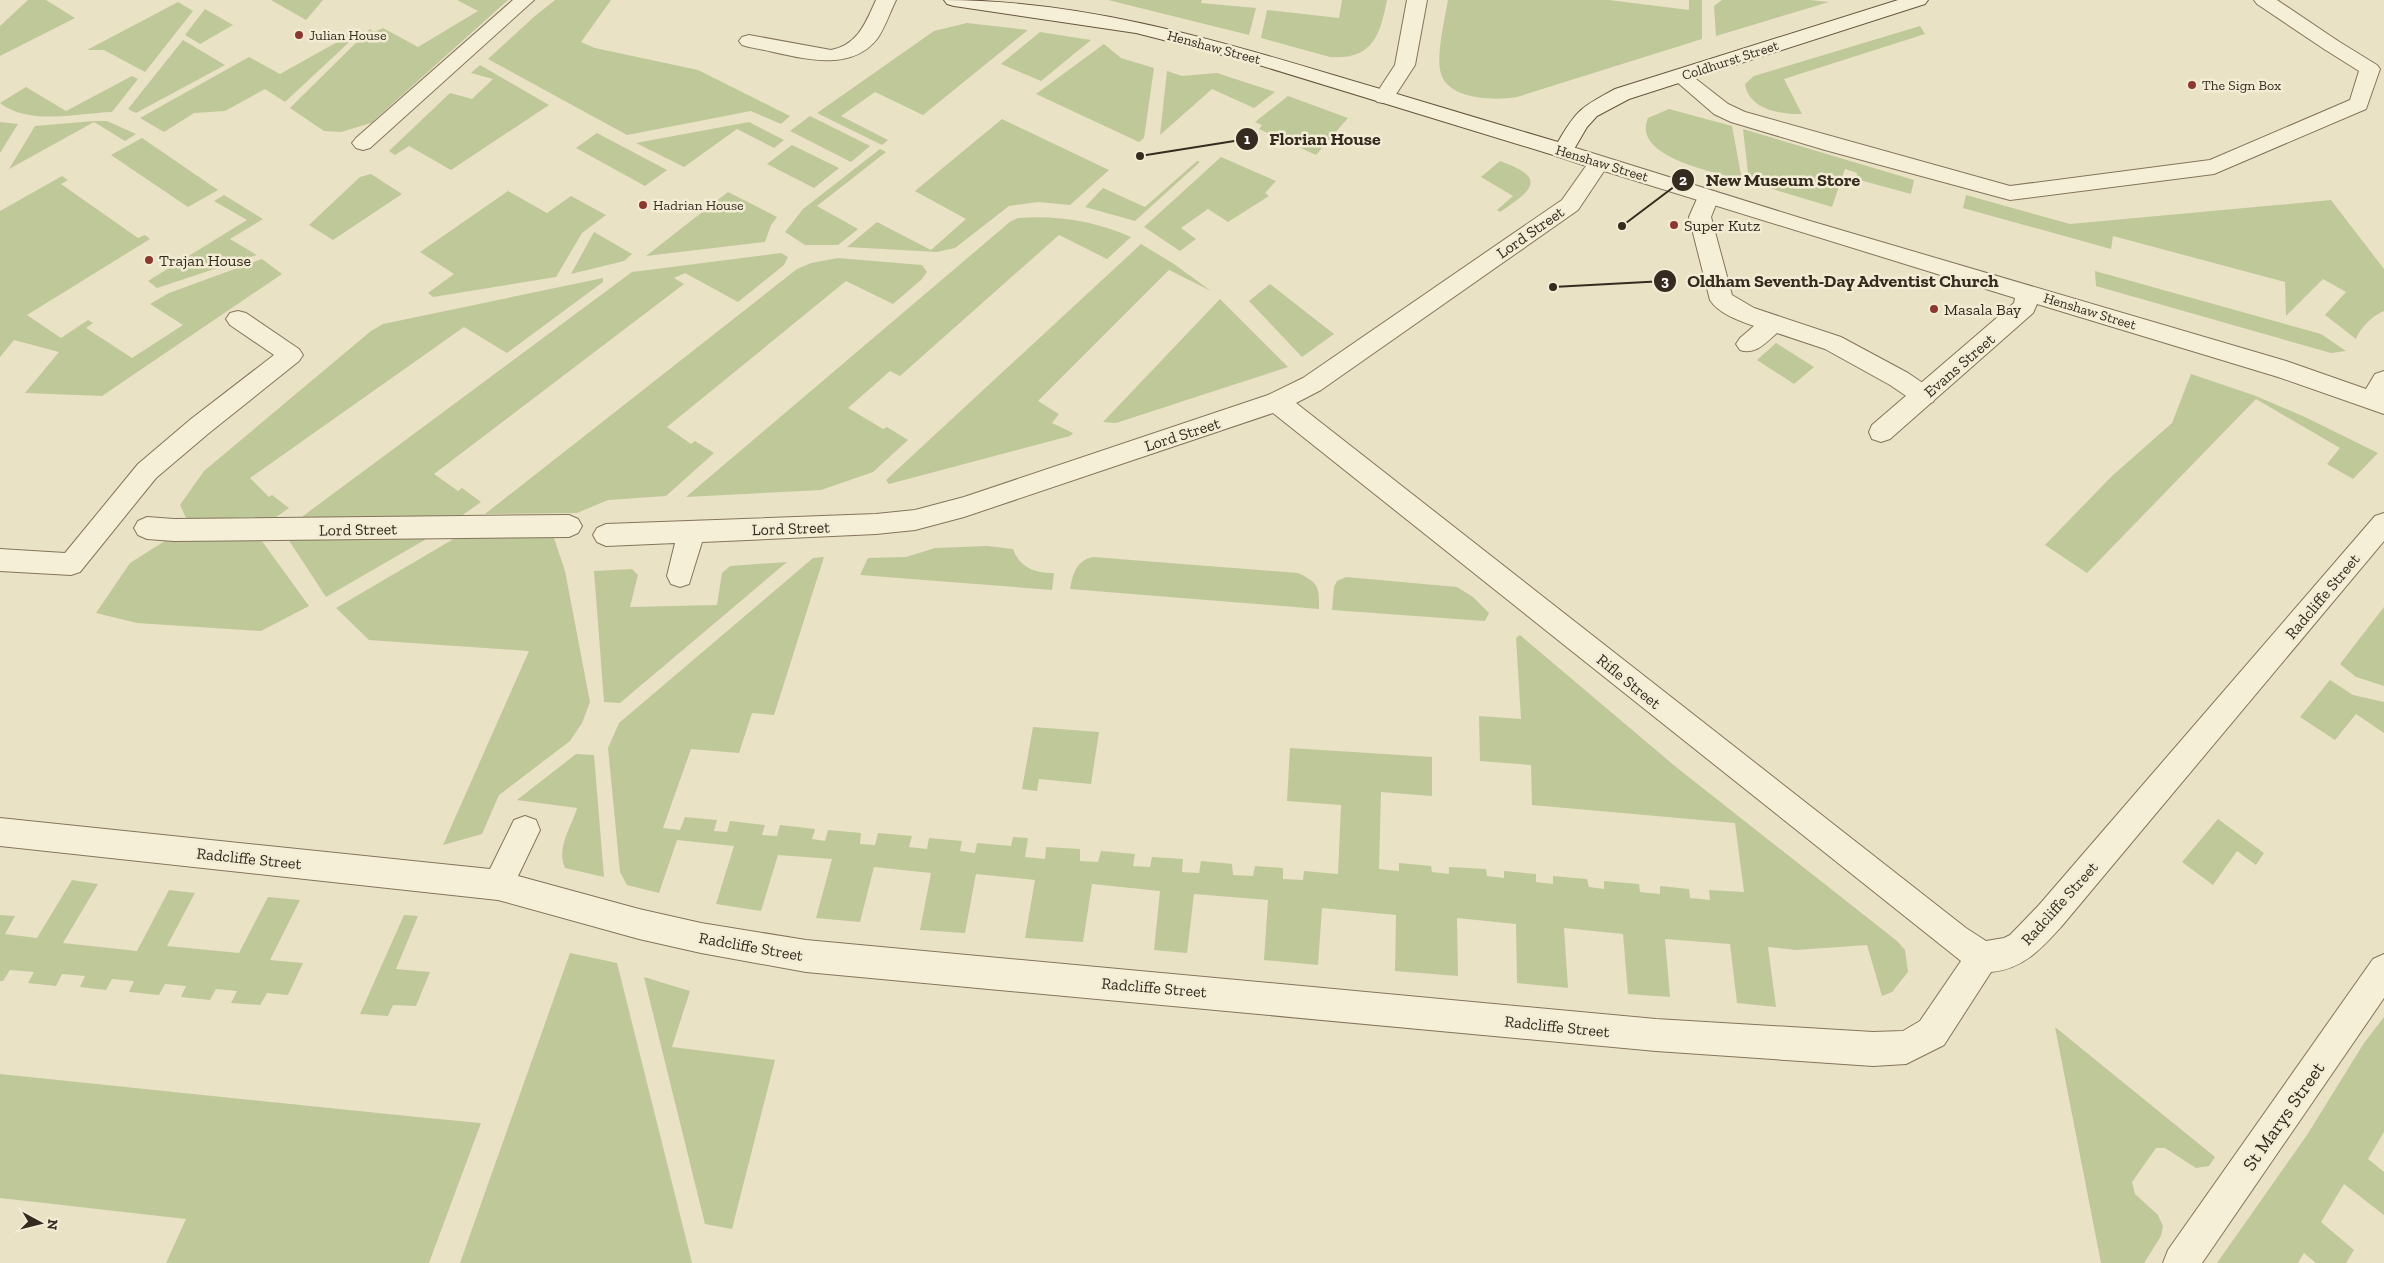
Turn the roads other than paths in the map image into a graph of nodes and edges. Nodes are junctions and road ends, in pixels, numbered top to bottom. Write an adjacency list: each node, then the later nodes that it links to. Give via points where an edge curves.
1 (524, 0): 10 (street)
2 (886, 0): 7 (street, via 868,36 848,53 831,56)
3 (954, 0): 9 (street, Henshaw Street, via 1137,27 1253,57)
4 (1417, 0): 9 (street, via 1406,65)
5 (1918, 0): 8 (street, Coldhurst Street)
6 (2264, 0): 8 (street, via 2370,69 2359,104 2214,167 2010,193 1738,117 1721,109)
7 (749, 41)
8 (1680, 76): 11 (street, Coldhurst Street, via 1622,94 1590,111)
9 (1384, 97): 11 (street, Henshaw Street)
10 (363, 143)
11 (1563, 151): 12 (street, Henshaw Street)
12 (1599, 162): 13 (street, Henshaw Street); 20 (street, Lord Street, via 1570,205 1312,384)
13 (1708, 197): 14 (street, Henshaw Street); 16 (street, via 1700,217 1722,300 1746,314)
14 (2027, 293): 18 (street, Henshaw Street); 19 (street, Evans Street, via 2025,307)
15 (238, 320): 27 (street, via 290,355 147,471 70,564)
16 (1773, 323): 17 (street); 19 (street, via 1832,343)
17 (1748, 344)
18 (2380, 395)
19 (1924, 396): 21 (street, Evans Street)
20 (1277, 402): 25 (street, Lord Street, via 964,507 915,520); 32 (street, Rifle Street, via 1955,939)
21 (1881, 432)
22 (2384, 523): 32 (street, Radcliffe Street, via 2050,916 2016,952)
23 (569, 526): 24 (street, Lord Street)
24 (147, 528)
25 (691, 532): 26 (street, Lord Street); 28 (street)
26 (606, 535)
27 (0, 560)
28 (680, 576)
29 (525, 830): 31 (street)
30 (0, 832): 31 (street, Radcliffe Street)
31 (498, 885): 32 (street, Radcliffe Street, via 639,924 806,956 1656,1035 1873,1049 1906,1047 1932,1033)
32 (1982, 957)
33 (2384, 970): 34 (street, St Marys Street)
34 (2182, 1263)

